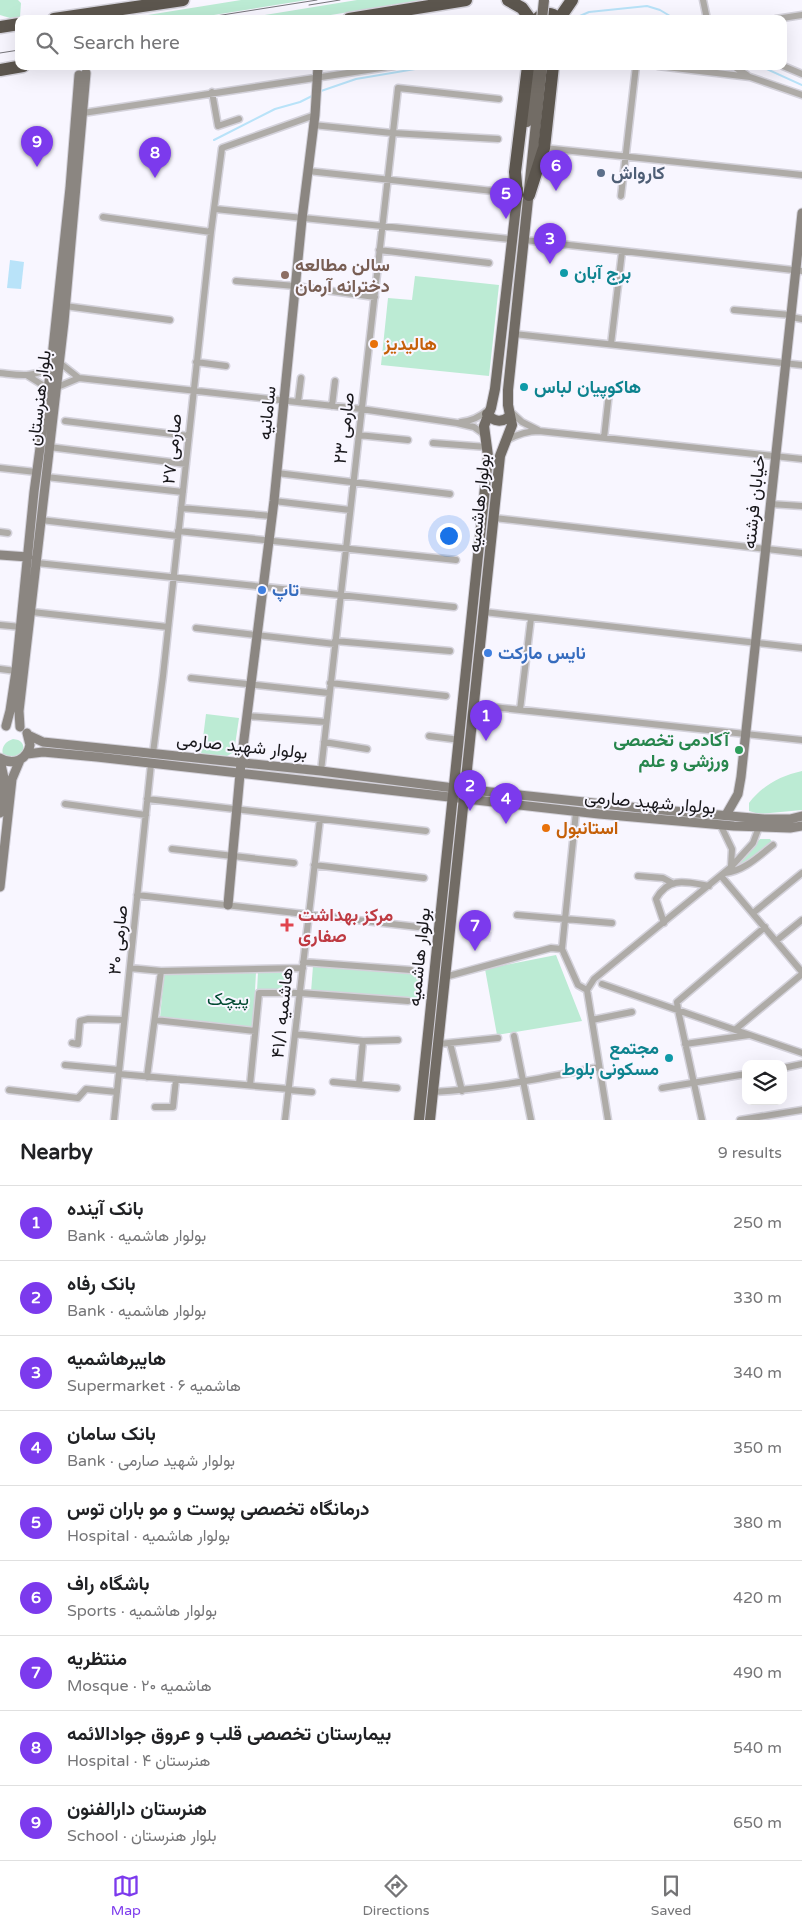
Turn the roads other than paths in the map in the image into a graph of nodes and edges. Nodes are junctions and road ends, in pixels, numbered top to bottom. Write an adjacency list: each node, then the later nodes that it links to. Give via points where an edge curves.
1 (125, 0): 10 (highway, via 113,3)
2 (183, 0): 10 (highway)
3 (466, 0): 9 (highway)
4 (508, 0): 14 (highway)
5 (544, 0): 15 (main road, bridge)
6 (550, 0): 16 (main road)
7 (572, 0): 17 (highway)
8 (703, 0): 18 (street)
9 (406, 9): 12 (highway); 13 (highway)
10 (103, 12): 11 (highway)
11 (82, 15)
12 (372, 15)
13 (396, 15)
14 (527, 15)
15 (542, 15)
16 (548, 15)
17 (561, 15)
18 (705, 15)
19 (802, 15): 20 (street)
20 (787, 17)
21 (0, 19): 22 (main road)
22 (15, 23)
23 (15, 24): 24 (highway)
24 (0, 27)
25 (15, 67): 27 (highway)
26 (787, 68): 35 (street)
27 (0, 70)
28 (317, 70): 37 (main road, سامانیه)
29 (370, 70): 37 (street)
30 (536, 70): 52 (highway, via 515,172)
31 (553, 70): 46 (highway)
32 (636, 70): 47 (street)
33 (691, 70): 36 (street)
34 (739, 70): 36 (street)
35 (802, 74)
36 (750, 77): 39 (street)
37 (316, 79): 38 (street); 43 (main road, سامانیه)
38 (212, 92): 41 (street); 42 (street, via 218,126)
39 (802, 95)
40 (498, 99): 44 (street, صارمی ۲۳, via 398,88)
41 (83, 113): 70 (main road, بلوار هنرستان); 75 (main road, بلوار هنرستان, via 82,74)
42 (239, 119)
43 (314, 120): 44 (street); 48 (main road, سامانیه); 54 (street, صارمی ۲۷, via 222,148)
44 (392, 133): 45 (street); 50 (street, صارمی ۲۳)
45 (498, 139)
46 (544, 148): 47 (street); 52 (highway)
47 (626, 157): 49 (street); 53 (street)
48 (308, 171): 50 (street); 57 (main road, سامانیه)
49 (802, 175)
50 (387, 180): 51 (street); 59 (street, صارمی ۲۳)
51 (493, 191)
52 (523, 195): 61 (main road, بولوار هاشمیه); 62 (main road, بولوار هاشمیه)
53 (621, 196)
54 (214, 210): 57 (street); 60 (street, صارمی ۲۷)
55 (802, 213): 58 (main road, خیابان فرشته)
56 (103, 217): 60 (street)
57 (302, 219): 59 (street); 68 (main road, سامانیه)
58 (801, 224): 66 (main road, خیابان فرشته)
59 (382, 226): 61 (street); 63 (street, صارمی ۲۳)
60 (210, 232): 78 (street, صارمی ۲۷)
61 (512, 239): 96 (main road, بولوار هاشمیه, via 495,389)
62 (524, 240): 64 (street); 76 (main road, بولوار هاشمیه)
63 (380, 250): 65 (street); 69 (street, صارمی ۲۳)
64 (622, 252): 66 (street); 77 (street)
65 (489, 263)
66 (799, 271): 72 (main road, خیابان فرشته)
67 (236, 281): 68 (street)
68 (296, 286): 69 (street); 92 (main road, سامانیه)
69 (375, 297): 95 (street, صارمی ۲۳)
70 (65, 306): 74 (street); 75 (main road, بلوار هنرستان)
71 (734, 310): 72 (street)
72 (791, 316): 73 (street); 80 (main road, خیابان فرشته)
73 (802, 319)
74 (170, 320)
75 (59, 322): 79 (main road, بلوار هنرستان); 83 (main road, بلوار هنرستان)
76 (514, 334): 77 (street); 97 (main road, بولوار هاشمیه)
77 (612, 344): 80 (street)
78 (196, 362): 82 (street); 90 (street, صارمی ۲۷)
79 (60, 363): 86 (street); 89 (main road, بلوار هنرستان)
80 (786, 363): 81 (street); 109 (main road, خیابان فرشته)
81 (802, 365)
82 (226, 366)
83 (50, 367): 85 (street); 89 (main road, بلوار هنرستان)
84 (0, 373): 85 (street)
85 (28, 376): 89 (street)
86 (79, 378): 89 (street); 90 (street)
87 (301, 378): 93 (street)
88 (335, 381): 94 (street)
89 (51, 390): 108 (main road, بلوار هنرستان); 113 (main road, بلوار هنرستان)
90 (193, 391): 92 (street); 102 (street, صارمی ۲۷)
91 (609, 393): 103 (street)
92 (284, 401): 93 (street); 114 (main road, سامانیه)
93 (298, 402): 94 (street)
94 (332, 406): 95 (street)
95 (361, 409): 99 (street); 101 (street, صارمی ۲۳)
96 (489, 411): 97 (main road, via 491,418 501,421); 99 (street); 107 (main road, بولوار هاشمیه, via 484,426)
97 (509, 413): 100 (street); 105 (main road, بولوار هاشمیه, via 512,425)
98 (65, 421): 102 (street)
99 (457, 422): 107 (street, via 481,432)
100 (539, 431): 103 (street); 105 (street, via 522,433)
101 (358, 435): 104 (street); 116 (street, صارمی ۲۳)
102 (188, 436): 111 (street, صارمی ۲۷)
103 (604, 438): 109 (street)
104 (408, 440)
105 (506, 441): 126 (main road, بولوار هاشمیه, via 500,456)
106 (433, 443): 107 (street)
107 (486, 443): 140 (main road, بولوار هاشمیه)
108 (49, 447): 111 (street); 115 (main road, بلوار هنرستان)
109 (776, 456): 110 (street); 121 (main road, خیابان فرشته)
110 (802, 459)
111 (186, 464): 118 (street, صارمی ۲۷)
112 (0, 468): 113 (street)
113 (36, 472): 117 (main road, بلوار هنرستان)
114 (277, 473): 116 (street); 120 (main road, سامانیه)
115 (46, 477): 117 (main road, بلوار هنرستان); 118 (street)
116 (353, 482): 119 (street); 124 (street, صارمی ۲۳)
117 (39, 492): 127 (main road, بلوار هنرستان); 136 (main road, بلوار هنرستان)
118 (183, 492): 123 (street, صارمی ۲۷)
119 (450, 494)
120 (274, 501): 124 (street); 125 (main road, سامانیه)
121 (770, 504): 122 (street); 133 (main road, خیابان فرشته)
122 (802, 506)
123 (181, 508): 125 (street); 130 (street, صارمی ۲۷)
124 (350, 510): 132 (street, صارمی ۲۳)
125 (272, 516): 131 (main road, سامانیه)
126 (494, 518): 133 (street); 141 (main road, بولوار هاشمیه)
127 (41, 520): 130 (street); 138 (main road, بلوار هنرستان)
128 (0, 532): 129 (street)
129 (8, 533)
130 (178, 534): 131 (street); 139 (street, صارمی ۲۷)
131 (269, 541): 132 (street); 142 (main road, سامانیه)
132 (346, 549): 137 (street); 143 (street, صارمی ۲۳)
133 (766, 549): 134 (street); 154 (main road, خیابان فرشته)
134 (802, 553)
135 (0, 554): 136 (main road)
136 (28, 557): 149 (main road, بلوار هنرستان)
137 (456, 560)
138 (37, 563): 139 (street); 145 (main road, بلوار هنرستان)
139 (173, 578): 142 (street); 150 (street, صارمی ۲۷)
140 (476, 578): 141 (main road); 173 (main road, بولوار هاشمیه)
141 (488, 579): 146 (main road, بولوار هاشمیه)
142 (263, 588): 143 (street); 152 (main road, سامانیه)
143 (340, 596): 144 (street); 153 (street, صارمی ۲۳)
144 (454, 607)
145 (32, 612): 150 (street); 169 (main road, بلوار هنرستان, via 19,711)
146 (484, 612): 147 (street); 164 (main road, بولوار هاشمیه)
147 (531, 618): 154 (street); 165 (street)
148 (0, 625): 149 (street)
149 (21, 627): 158 (main road, بلوار هنرستان)
150 (168, 627): 177 (street, صارمی ۲۷)
151 (196, 628): 152 (street)
152 (257, 635): 153 (street); 161 (main road, سامانیه)
153 (335, 642): 156 (street); 160 (street, صارمی ۲۳)
154 (755, 643): 155 (street); 171 (main road, خیابان فرشته)
155 (802, 648)
156 (450, 652)
157 (0, 669): 158 (street)
158 (16, 671): 168 (main road, بلوار هنرستان, via 10,711)
159 (191, 678): 161 (street)
160 (330, 683): 162 (street, صارمی ۲۳); 163 (street)
161 (251, 685): 162 (street); 166 (main road, سامانیه)
162 (329, 693): 167 (street, صارمی ۲۳)
163 (446, 696)
164 (474, 705): 165 (street); 185 (main road, بولوار هاشمیه)
165 (520, 710): 171 (street)
166 (247, 716): 167 (street); 180 (main road, سامانیه)
167 (326, 722): 175 (street, صارمی ۲۳)
168 (3, 727): 169 (main road)
169 (20, 727): 170 (main road)
170 (28, 735): 177 (main road, بولوار شهید صارمی, via 43,742); 178 (main road, via 30,745)
171 (745, 735): 174 (street); 186 (main road, خیابان فرشته)
172 (429, 736): 173 (street)
173 (460, 740): 184 (main road, بولوار هاشمیه)
174 (802, 740)
175 (324, 742): 176 (street); 182 (street, صارمی ۲۳)
176 (367, 748)
177 (152, 753): 180 (main road, بولوار شهید صارمی)
178 (23, 757): 179 (main road, بولوار شهید صارمی, via 10,762); 181 (main road, بولوار شهید صارمی, via 43,752); 215 (main road, via 12,778)
179 (0, 759): 188 (main road, via 4,778)
180 (241, 763): 182 (main road, بولوار شهید صارمی); 183 (main road, سامانیه)
181 (151, 764): 183 (main road, بولوار شهید صارمی); 187 (street, صارمی ۳۰)
182 (321, 771): 184 (main road, بولوار شهید صارمی)
183 (240, 774): 184 (main road, بولوار شهید صارمی); 190 (main road, سامانیه)
184 (453, 793): 185 (main road); 236 (main road, بولوار هاشمیه)
185 (465, 794): 191 (main road, بولوار شهید صارمی); 192 (main road, بولوار شهید صارمی); 234 (main road, بولوار هاشمیه)
186 (738, 794): 195 (main road, خیابان فرشته); 197 (main road, خیابان فرشته)
187 (147, 799): 190 (street); 194 (street, صارمی ۳۰)
188 (1, 801): 193 (main road)
189 (66, 804): 194 (street)
190 (238, 810): 198 (street); 205 (main road, سامانیه)
191 (622, 811): 192 (main road, بولوار شهید صارمی); 195 (main road, بولوار شهید صارمی); 199 (main road, بولوار شهید صارمی)
192 (576, 812): 221 (street)
193 (0, 813)
194 (146, 816): 216 (street, صارمی ۳۰)
195 (726, 816): 197 (main road, بولوار شهید صارمی)
196 (802, 816): 197 (main road, بولوار شهید صارمی, via 790,819)
197 (743, 817)
198 (320, 819): 202 (street); 207 (street, هاشمیه ۴۱/۱)
199 (720, 824): 201 (main road, بولوار شهید صارمی); 208 (street, via 732,849)
200 (802, 826): 201 (main road, بولوار شهید صارمی)
201 (759, 827): 208 (street, via 753,842)
202 (426, 831)
203 (773, 845): 210 (street, via 748,864)
204 (172, 849): 205 (street)
205 (233, 857): 206 (street); 217 (main road, سامانیه)
206 (294, 863)
207 (314, 865): 212 (street); 219 (street, هاشمیه ۴۱/۱)
208 (731, 868): 210 (street)
209 (802, 873): 218 (street)
210 (723, 874): 214 (street); 218 (street)
211 (638, 876): 213 (street, via 663,878)
212 (424, 878)
213 (672, 883): 214 (street); 223 (street, via 656,900)
214 (709, 886): 223 (street)
215 (0, 887)
216 (138, 895): 217 (street); 230 (street, صارمی ۳۰)
217 (228, 906): 219 (street)
218 (753, 913): 226 (street)
219 (309, 915): 225 (street); 229 (street, هاشمیه ۴۱/۱)
220 (518, 915): 221 (street)
221 (565, 918): 224 (street); 228 (street)
222 (802, 920): 227 (street)
223 (664, 922): 237 (street, via 594,979)
224 (612, 923)
225 (418, 927)
226 (764, 927): 227 (street); 240 (street, via 678,1000)
227 (776, 941): 233 (street)
228 (562, 949): 234 (street, via 551,948); 237 (street, via 578,985)
229 (303, 965): 231 (street); 232 (street); 238 (street, هاشمیه ۴۱/۱)
230 (130, 968): 232 (street); 242 (street, صارمی ۳۰)
231 (411, 970)
232 (162, 971): 243 (street)
233 (802, 973): 245 (street)
234 (445, 982): 236 (main road); 255 (main road, بولوار هاشمیه)
235 (602, 984): 240 (street)
236 (432, 985): 283 (main road, بولوار هاشمیه)
237 (588, 990): 244 (street)
238 (300, 993): 239 (street); 246 (street, via 259,993); 247 (street, هاشمیه ۴۱/۱)
239 (408, 1001)
240 (678, 1010): 245 (street); 256 (street)
241 (632, 1012): 244 (street)
242 (124, 1020): 253 (street, via 80,1021 78,1044); 262 (street, صارمی ۳۰)
243 (155, 1020): 246 (street); 264 (street)
244 (592, 1020): 261 (street)
245 (736, 1029): 248 (street)
246 (255, 1031): 270 (street)
247 (295, 1034): 252 (street); 273 (street, هاشمیه ۴۱/۱)
248 (751, 1035): 256 (street); 257 (street)
249 (514, 1036): 267 (street)
250 (498, 1038): 254 (street)
251 (398, 1040): 252 (street)
252 (363, 1041): 269 (street)
253 (72, 1043)
254 (450, 1043): 255 (street); 275 (street)
255 (439, 1044): 278 (main road, بولوار هاشمیه)
256 (686, 1044): 268 (street)
257 (802, 1053)
258 (802, 1064): 260 (street)
259 (65, 1065): 262 (street)
260 (787, 1067)
261 (599, 1068): 267 (street); 286 (street)
262 (119, 1072): 264 (street); 276 (street, صارمی ۳۰)
263 (742, 1075): 268 (street)
264 (147, 1077): 265 (street)
265 (176, 1079): 270 (street); 279 (street, via 172,1108)
266 (333, 1082): 269 (street)
267 (523, 1082): 275 (street); 285 (street)
268 (694, 1082): 272 (street); 287 (street)
269 (359, 1084): 271 (street)
270 (250, 1085): 273 (street)
271 (397, 1088)
272 (662, 1088)
273 (289, 1089): 277 (street); 282 (street, هاشمیه ۴۱/۱)
274 (9, 1090): 276 (street, via 78,1098 86,1089)
275 (462, 1091): 278 (street)
276 (117, 1092): 281 (street, صارمی ۳۰)
277 (312, 1092)
278 (433, 1092): 284 (main road, بولوار هاشمیه)
279 (155, 1107)
280 (802, 1110): 288 (street)
281 (114, 1120)
282 (286, 1120)
283 (419, 1120)
284 (430, 1120)
285 (531, 1120)
286 (608, 1120)
287 (702, 1120)
288 (740, 1120)

